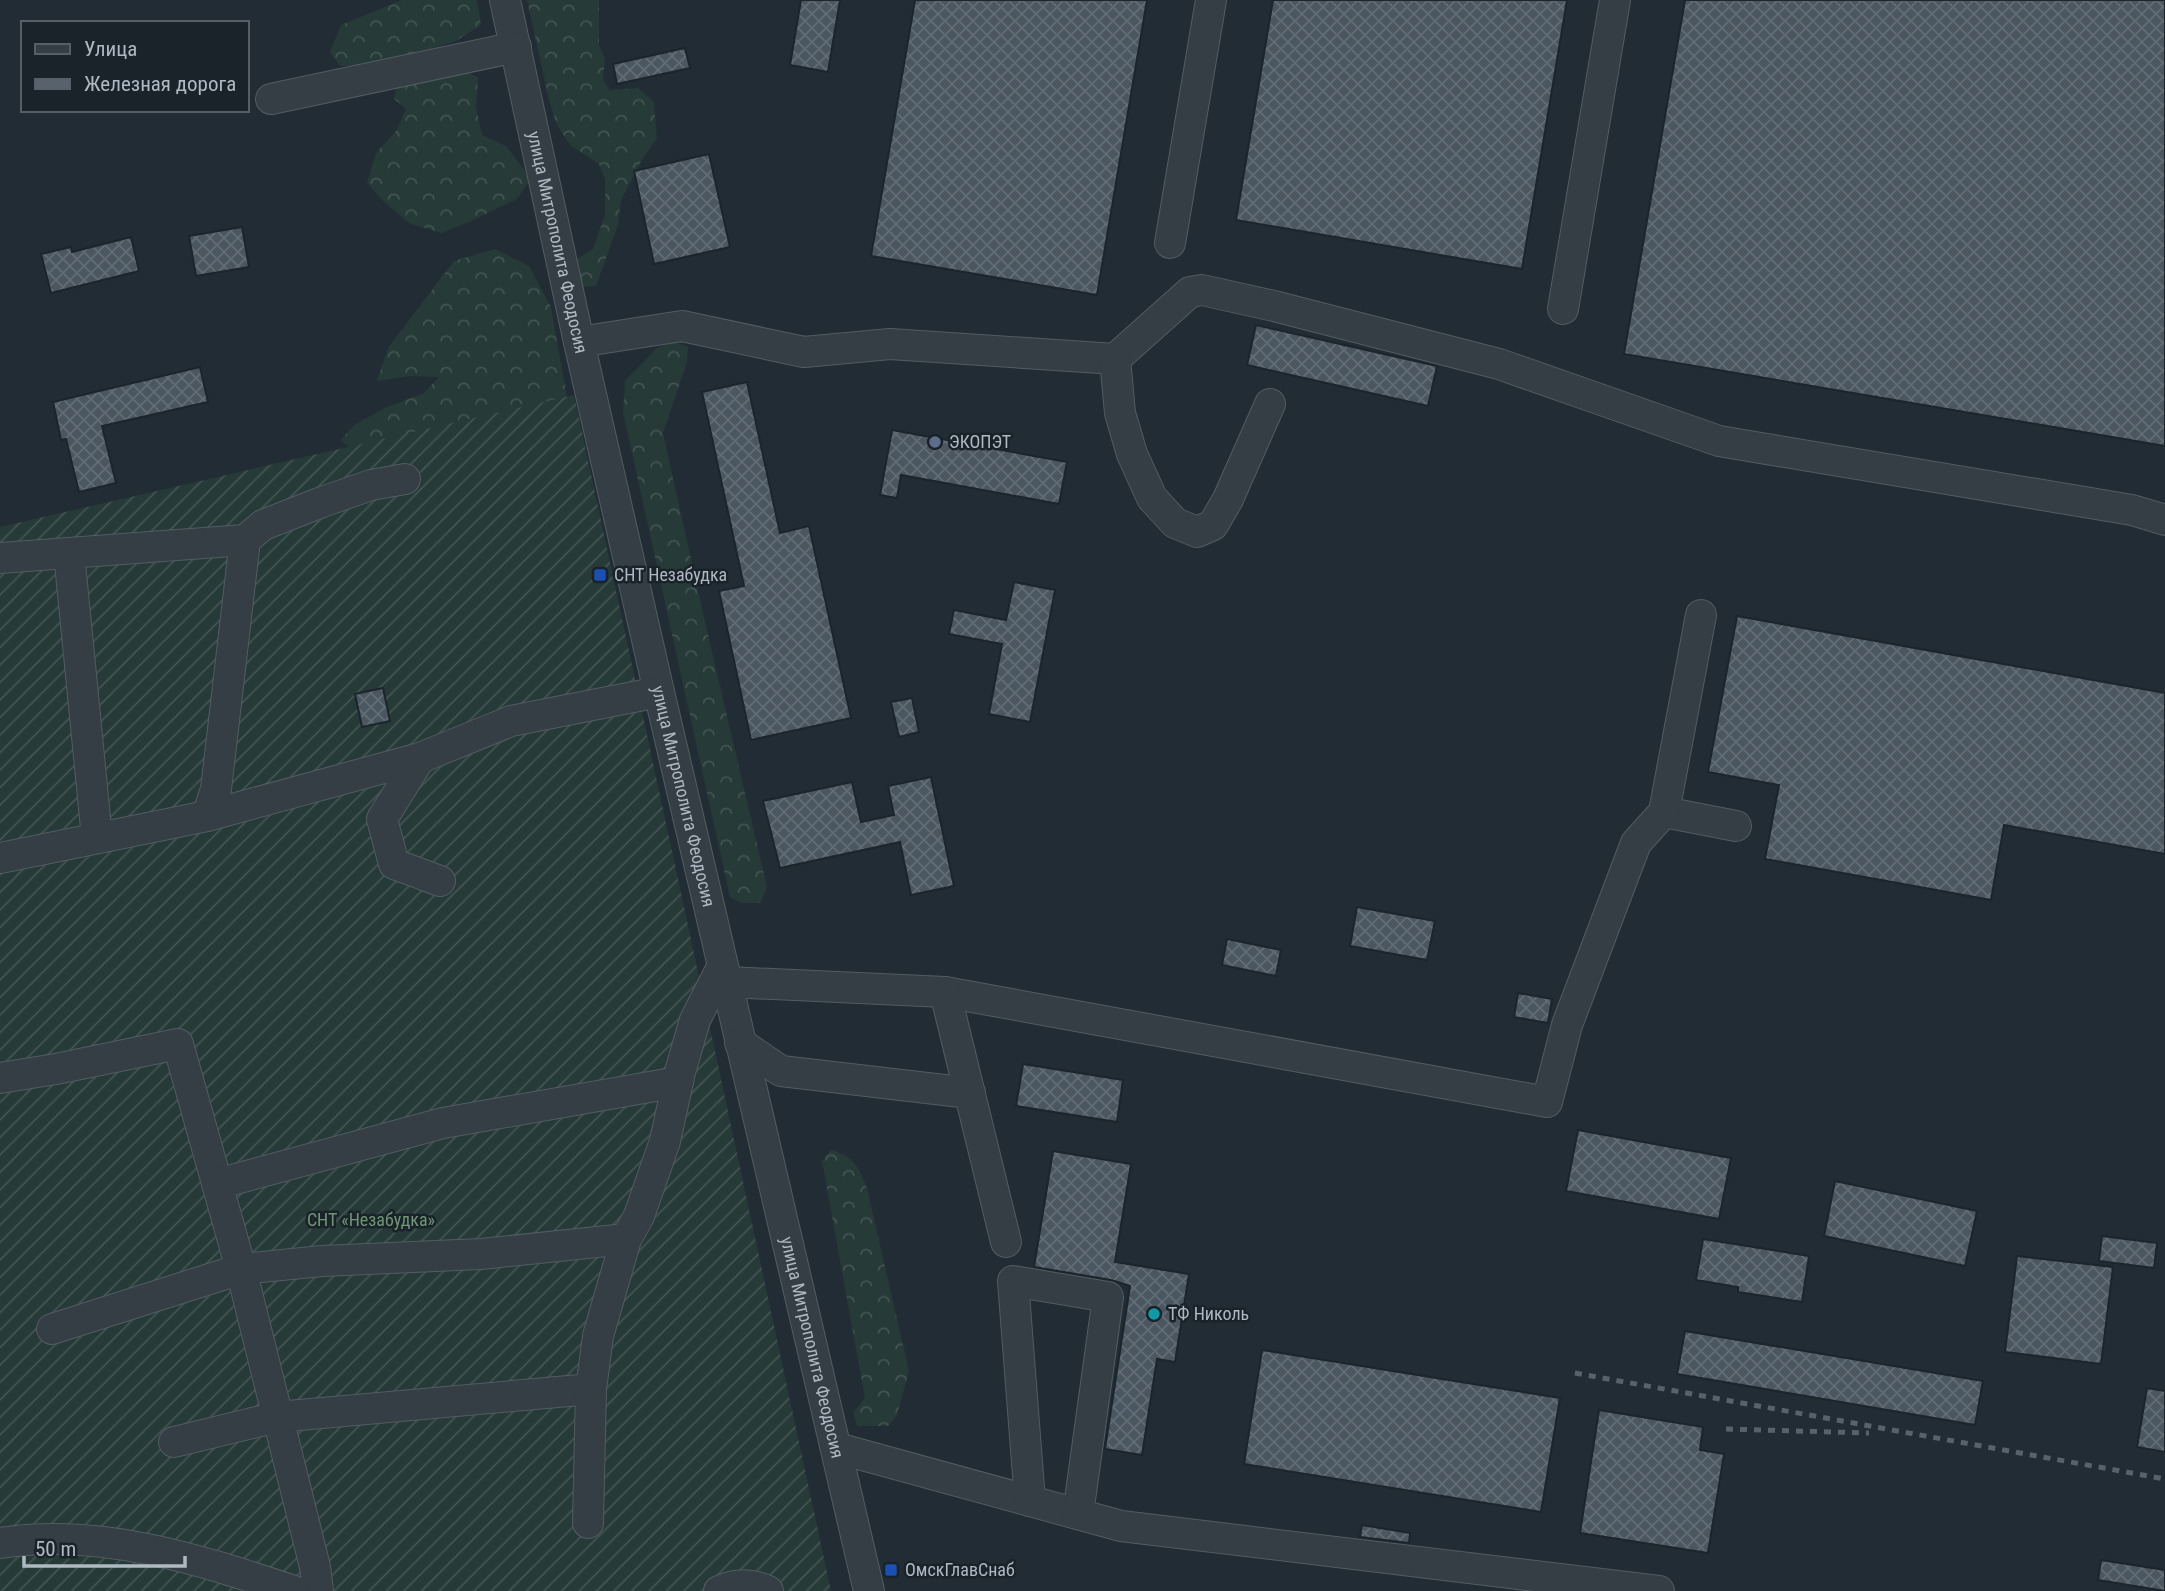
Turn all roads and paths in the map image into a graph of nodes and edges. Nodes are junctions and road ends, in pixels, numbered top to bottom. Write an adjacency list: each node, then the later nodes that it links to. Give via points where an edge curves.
1 (505, 0): 4 (street, улица Митрополита Феодосия)
2 (1211, 0): 6 (street)
3 (1615, 0): 7 (street)
4 (516, 47): 5 (street); 8 (street, улица Митрополита Феодосия)
5 (271, 99)
6 (1170, 243)
7 (1563, 309)
8 (579, 342): 9 (street, via 682,326 804,352 890,344); 17 (street, улица Митрополита Феодосия)
9 (1115, 359): 10 (street, via 1119,413 1152,498 1175,523 1197,532 1213,525 1228,499); 12 (street, via 1189,292 1202,290 1499,364 1719,441 2132,510)
10 (1270, 404)
11 (405, 479): 13 (street, via 322,502 262,525)
12 (2165, 520)
13 (245, 540): 14 (street); 20 (street, via 216,789)
14 (69, 553): 15 (street); 22 (street)
15 (0, 558)
16 (1701, 615): 19 (street)
17 (659, 692): 18 (street, via 511,720); 25 (street, улица Митрополита Феодосия)
18 (420, 758): 20 (street); 24 (street, via 382,819 394,864)
19 (1664, 813): 21 (street); 26 (street, via 1636,843 1567,1025 1547,1102)
20 (207, 816): 22 (street)
21 (1737, 826)
22 (97, 838): 23 (street)
23 (0, 858)
24 (440, 881)
25 (724, 975): 26 (street); 27 (street, улица Митрополита Феодосия); 29 (street, via 695,1020)
26 (945, 992): 30 (street)
27 (740, 1043): 30 (street, via 780,1070); 39 (street, улица Митрополита Феодосия)
28 (0, 1078): 31 (street, via 178,1044)
29 (678, 1082): 31 (street, via 443,1123); 32 (street, via 665,1141 639,1216)
30 (970, 1093): 33 (street)
31 (217, 1184): 34 (street)
32 (626, 1239): 34 (street, via 481,1254); 36 (street, via 598,1336)
33 (1006, 1242)
34 (240, 1269): 35 (street); 37 (street)
35 (52, 1329)
36 (591, 1389): 37 (street); 42 (street)
37 (277, 1418): 38 (street); 45 (street)
38 (174, 1442)
39 (837, 1448): 40 (street); 48 (street, улица Митрополита Феодосия)
40 (1030, 1501): 41 (street); 41 (street, via 1013,1281 1108,1297)
41 (1078, 1514): 49 (street, via 1121,1526)
42 (588, 1523)
43 (0, 1544): 44 (street, via 30,1538 106,1542 234,1571)
44 (294, 1591)
45 (318, 1591)
46 (719, 1591): 47 (street, via 732,1585 755,1585)
47 (768, 1591)
48 (869, 1591)
49 (1659, 1591)

